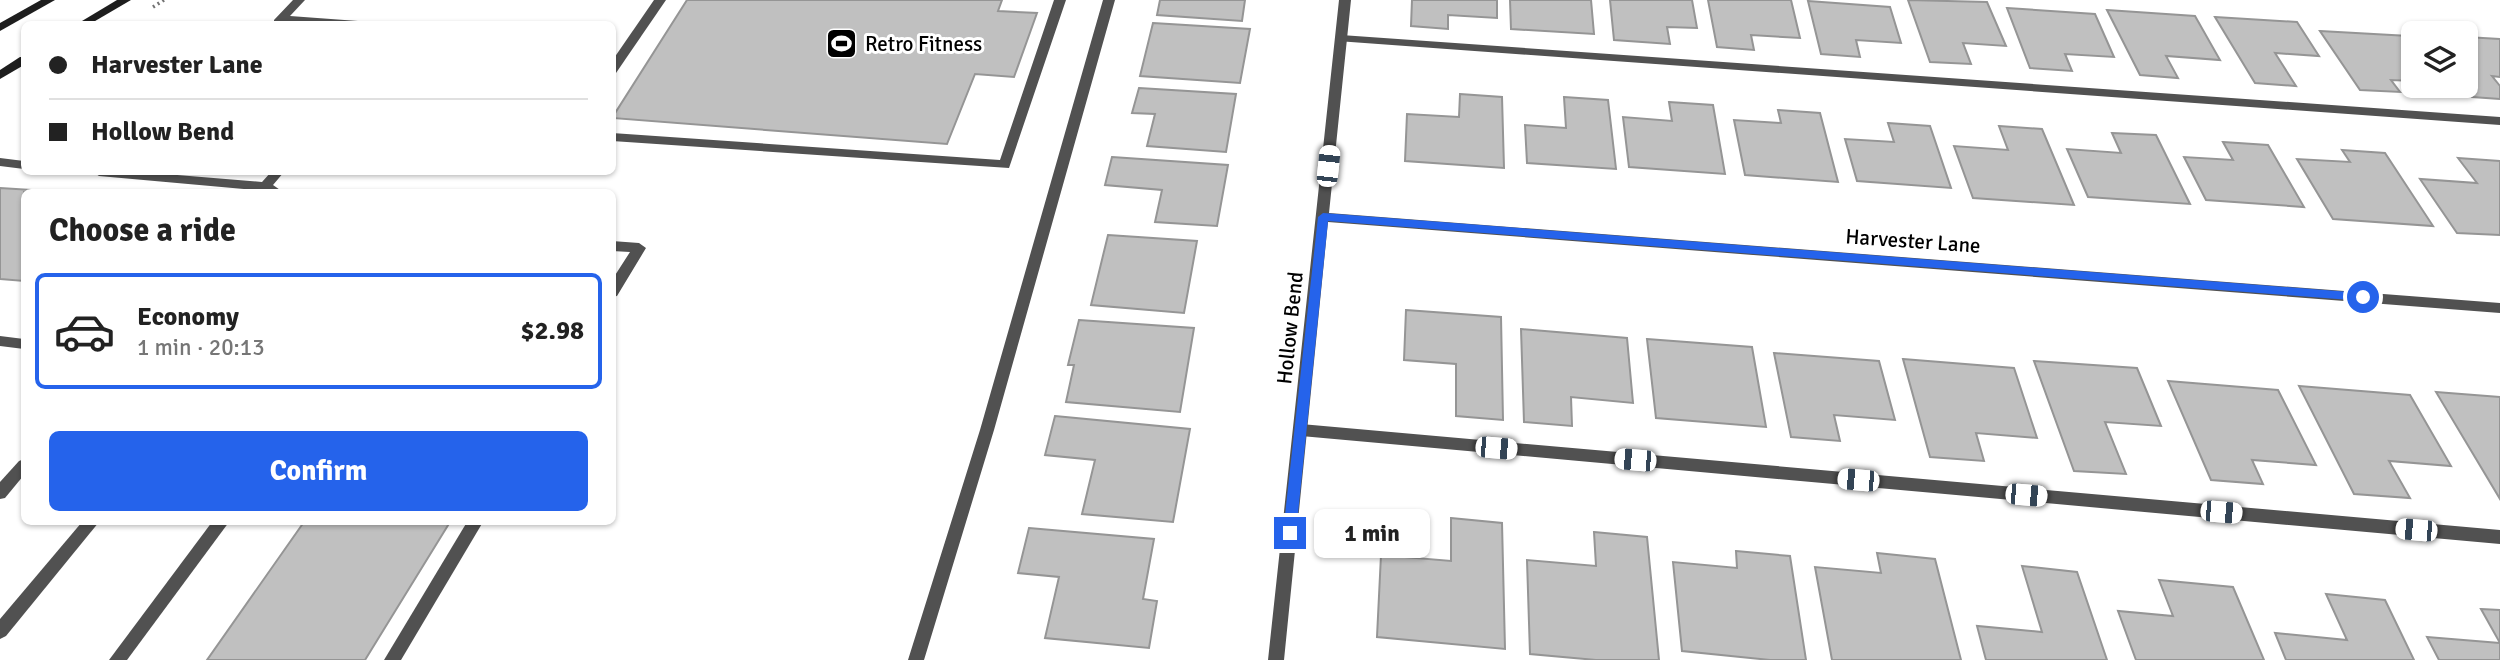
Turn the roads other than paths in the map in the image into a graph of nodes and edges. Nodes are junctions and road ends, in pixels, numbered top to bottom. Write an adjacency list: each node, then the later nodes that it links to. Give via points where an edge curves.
1 (49, 0): 10 (main road)
2 (125, 0): 8 (main road)
3 (299, 0): 9 (street)
4 (660, 0): 13 (street)
5 (1060, 0): 19 (street, via 1005,165)
6 (1109, 0): 40 (street, via 987,430)
7 (1345, 0): 11 (street, Hollow Bend)
8 (88, 21)
9 (279, 21)
10 (0, 28)
11 (1341, 39): 18 (street); 24 (street, Hollow Bend)
12 (616, 43): 13 (street)
13 (630, 45): 15 (street)
14 (0, 62): 16 (main road)
15 (616, 64)
16 (18, 68): 17 (main road)
17 (0, 75)
18 (2500, 121)
19 (616, 137)
20 (0, 162): 21 (street)
21 (21, 165)
22 (126, 175): 23 (street)
23 (249, 189)
24 (1323, 217): 27 (street, Harvester Lane); 30 (street, Hollow Bend)
25 (616, 246): 26 (street, via 639,248)
26 (616, 285)
27 (2500, 308)
28 (0, 341): 29 (street)
29 (21, 344)
30 (1301, 430): 36 (street); 41 (street, Hollow Bend)
31 (21, 468): 32 (street)
32 (0, 493)
33 (88, 525): 37 (street)
34 (219, 525): 38 (street)
35 (473, 525): 39 (street)
36 (2500, 537)
37 (0, 631)
38 (117, 660)
39 (392, 660)
40 (916, 660)
41 (1276, 660)

